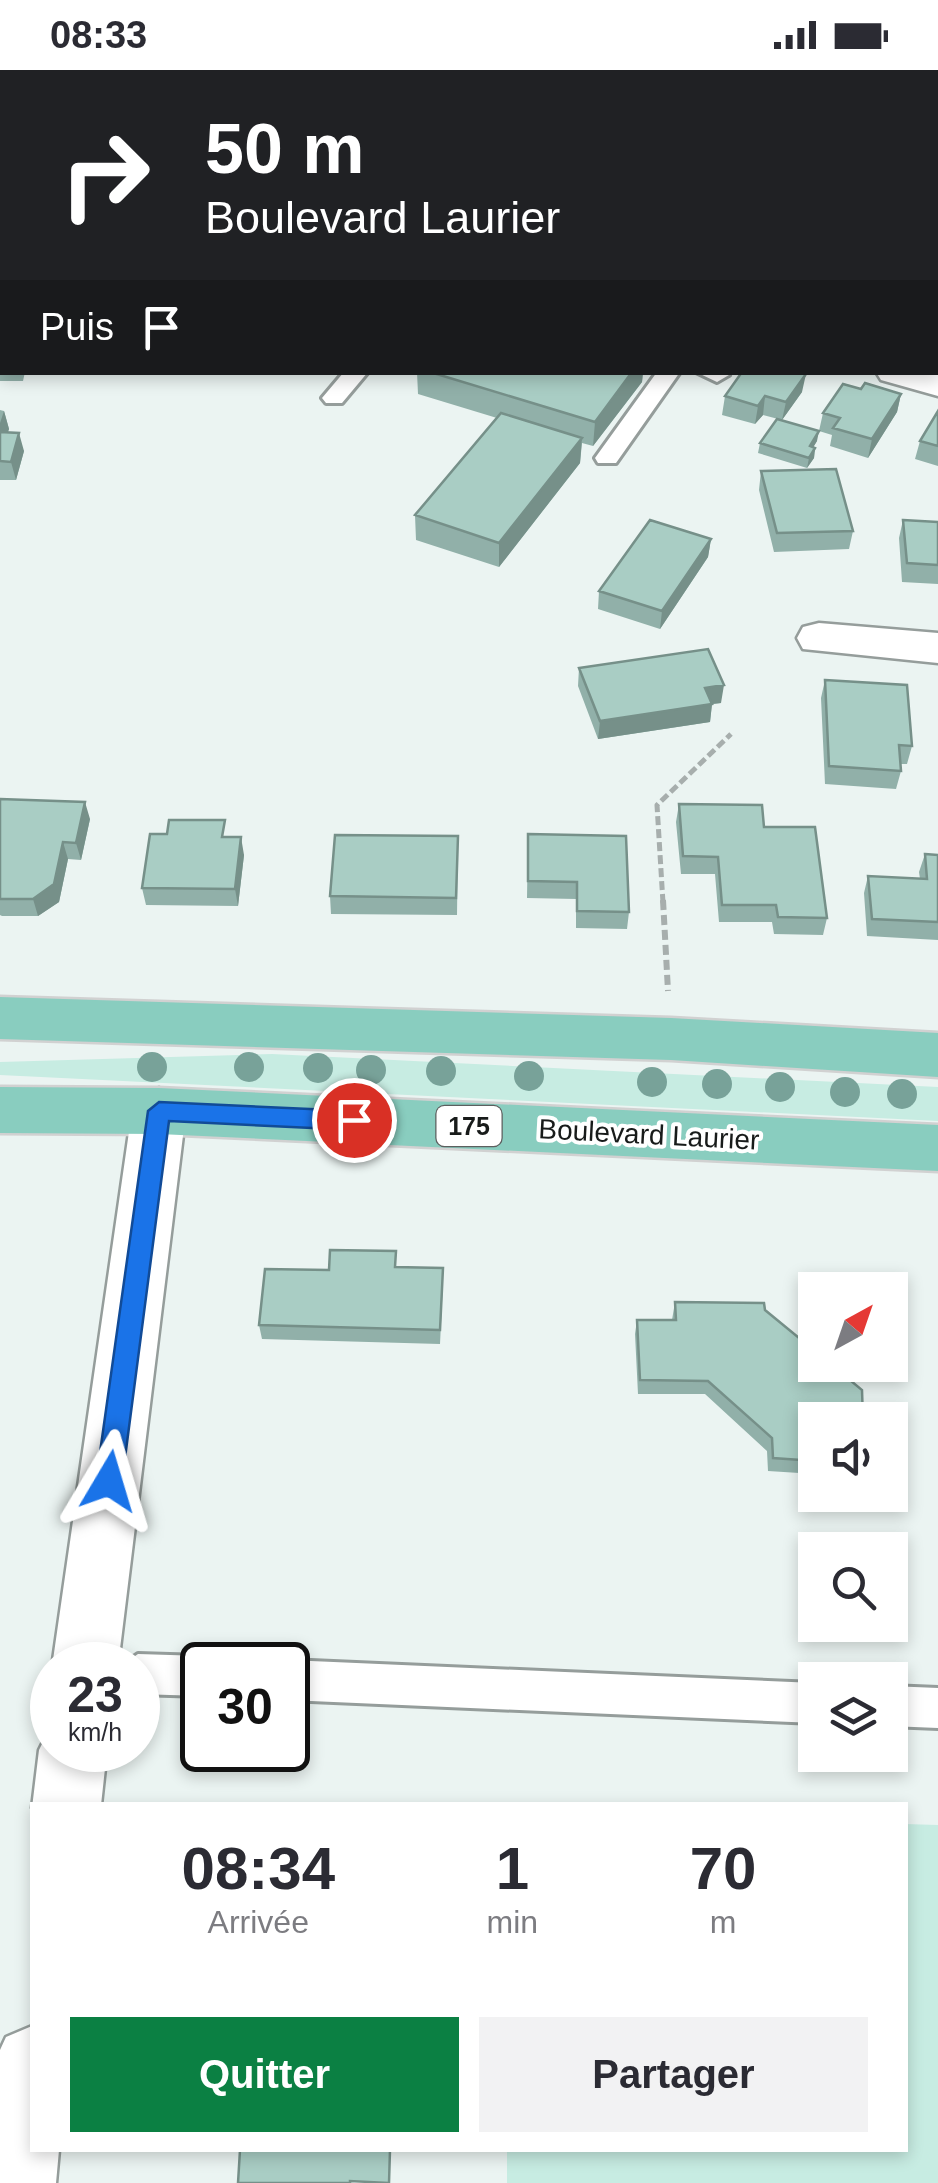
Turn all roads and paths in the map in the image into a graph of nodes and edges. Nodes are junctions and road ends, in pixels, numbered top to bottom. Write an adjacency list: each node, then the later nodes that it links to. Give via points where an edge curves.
1 (355, 375): 5 (lane)
2 (667, 375): 6 (lane)
3 (906, 375): 4 (street)
4 (938, 384)
5 (334, 398)
6 (607, 458)
7 (819, 638): 8 (street)
8 (938, 648)
9 (731, 734): 11 (path, via 657,804)
10 (0, 1018): 11 (main road)
11 (671, 1039): 12 (main road)
12 (938, 1055)
13 (0, 1110): 14 (main road, Boulevard Laurier / 175)
14 (159, 1111): 15 (main road, Boulevard Laurier / 175); 16 (street)
15 (938, 1148)
16 (87, 1642)
17 (310, 1681): 18 (lane)
18 (798, 1701)
19 (908, 1707): 20 (lane)
20 (938, 1708)
21 (71, 1772): 22 (street)
22 (66, 1802)
23 (30, 2079): 24 (street)
24 (17, 2183)

